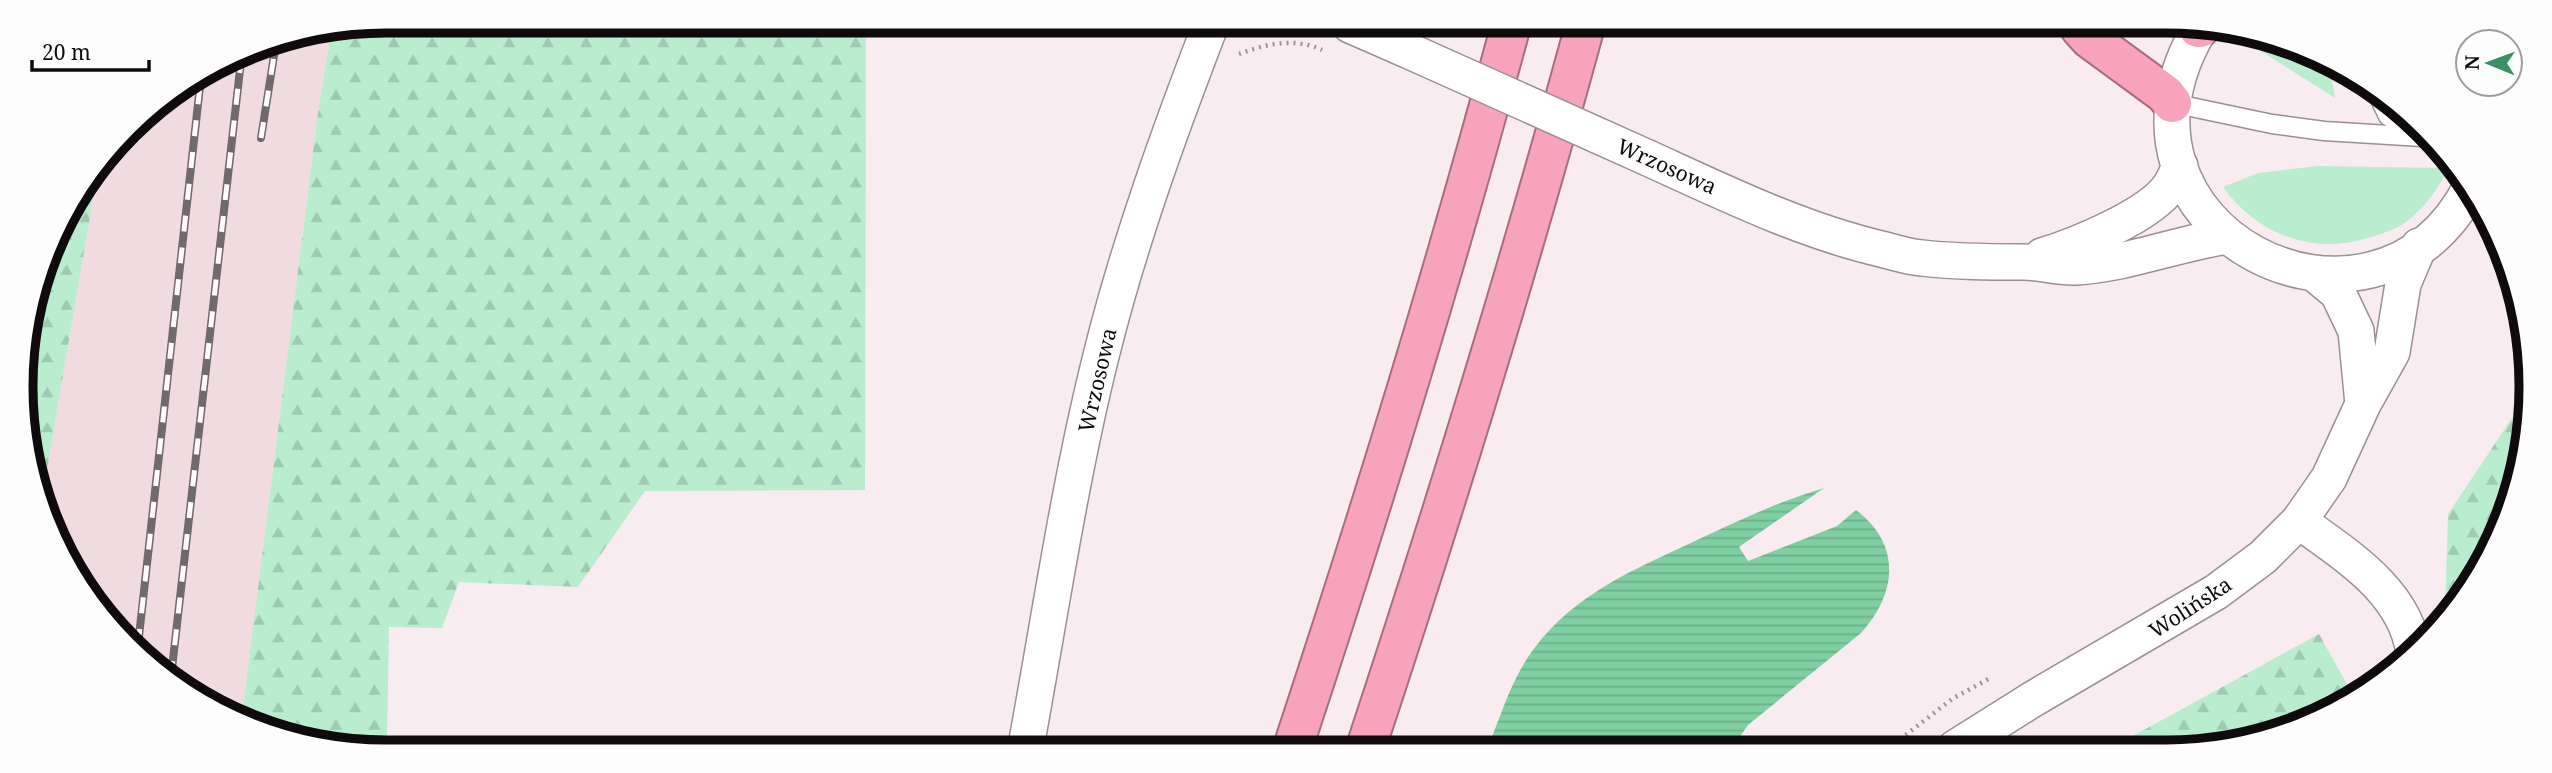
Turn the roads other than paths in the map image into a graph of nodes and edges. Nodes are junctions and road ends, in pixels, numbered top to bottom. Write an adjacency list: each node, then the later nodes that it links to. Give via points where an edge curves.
1 (1368, 33): 15 (street, Wrzosowa, bridge, via 1757,206 1857,243 1920,258)
2 (1509, 33): 21 (highway, via 1362,536)
3 (1583, 33): 22 (highway, via 1512,287)
4 (2085, 33): 7 (highway)
5 (1207, 34): 20 (street, Wrzosowa, via 1147,202 1100,356)
6 (2197, 35): 7 (street, via 2180,68)
7 (2172, 103): 10 (lane, via 2323,131); 11 (street)
8 (2385, 109): 9 (lane)
9 (2400, 123)
10 (2413, 136)
11 (2180, 166): 13 (street, via 2196,201); 15 (street, Wrzosowa, via 2169,188 2120,223 2078,245)
12 (2464, 198): 14 (street)
13 (2227, 236): 15 (street, Wrzosowa, via 2075,267); 16 (street, via 2268,262)
14 (2419, 246): 16 (street, via 2381,266); 17 (street, Wolińska, via 2403,284 2392,352)
15 (2011, 262)
16 (2315, 274): 17 (street, via 2338,292 2356,331)
17 (2363, 404): 18 (street, Wolińska, via 2329,478)
18 (2299, 521): 19 (street, via 2372,576 2391,599); 23 (street, Wolińska, via 2263,557 2216,592)
19 (2411, 640)
20 (1027, 740)
21 (1295, 740)
22 (1368, 740)
23 (1968, 740)

